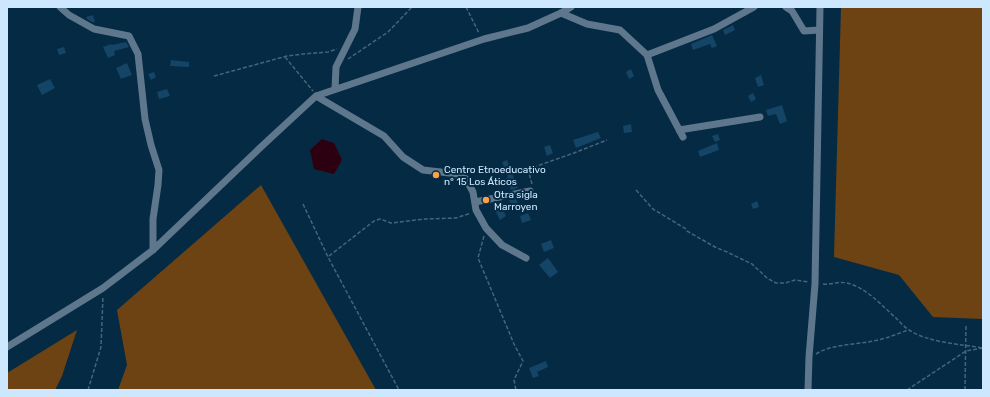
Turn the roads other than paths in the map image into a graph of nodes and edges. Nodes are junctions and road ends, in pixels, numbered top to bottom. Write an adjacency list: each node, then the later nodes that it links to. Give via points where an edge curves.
1 (60, 7): 17 (street, via 94,29 129,36 138,54 145,119 159,170 153,219)
2 (570, 7): 7 (street)
3 (754, 7): 9 (street, via 714,29)
4 (786, 7): 8 (street, via 792,11 804,31)
5 (820, 7): 8 (street)
6 (360, 8): 10 (street, via 354,29 336,67)
7 (561, 13): 9 (street, via 587,24 620,30); 10 (street, via 528,28 484,39)
8 (820, 30): 20 (street, via 815,284)
9 (648, 55): 13 (street, via 658,90)
10 (335, 89): 11 (street)
11 (316, 96): 16 (street, via 384,136 403,157 423,170 458,174 466,179); 17 (street)
12 (760, 117): 13 (street)
13 (679, 130): 14 (street)
14 (683, 137)
15 (530, 191): 16 (street)
16 (475, 202): 18 (street, via 476,210 486,228 502,245)
17 (153, 250): 19 (street, via 103,288)
18 (526, 258)
19 (7, 347)
20 (808, 390)

